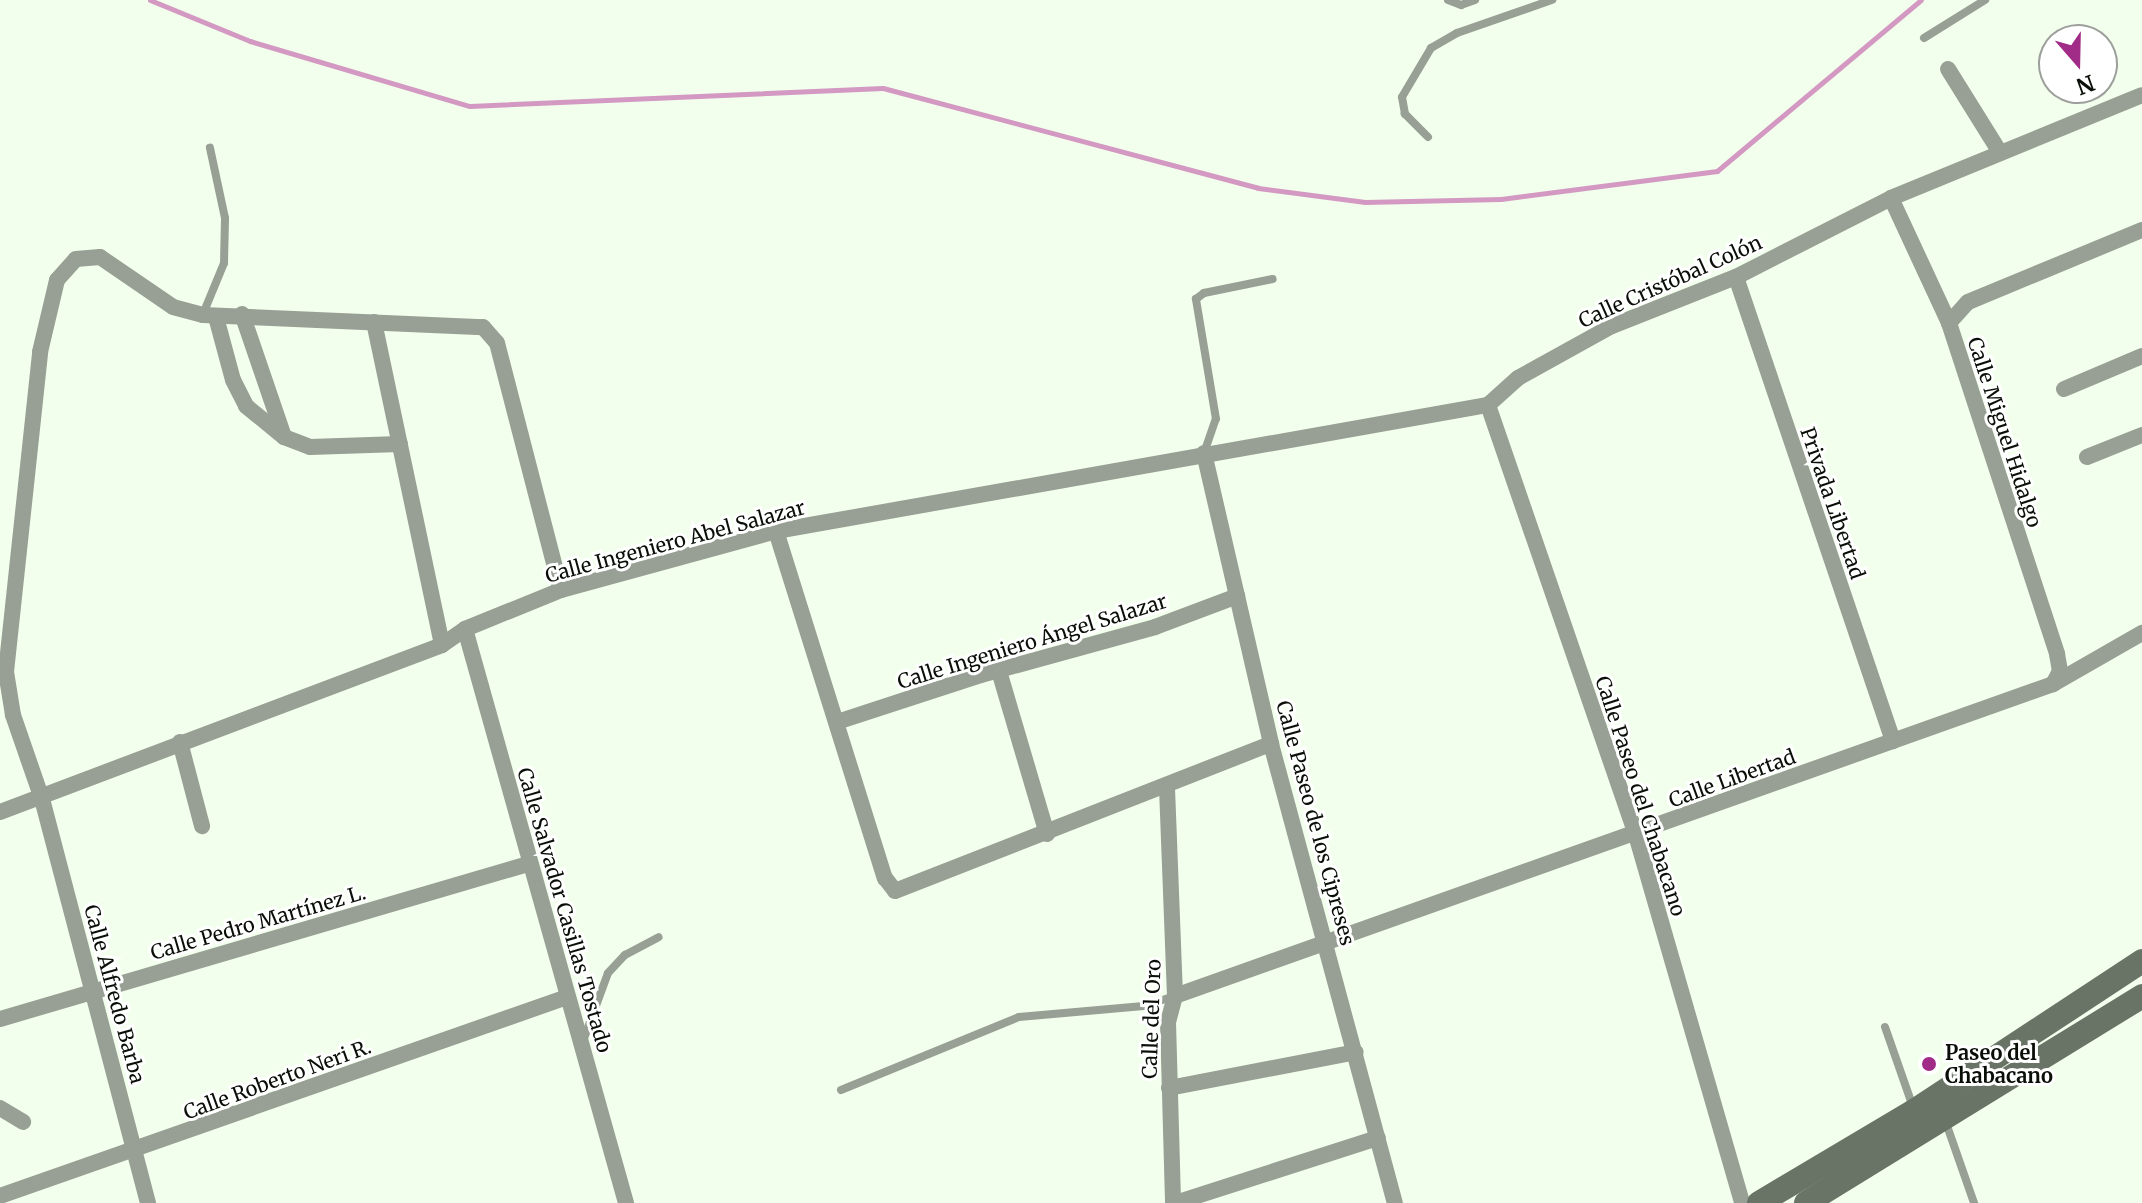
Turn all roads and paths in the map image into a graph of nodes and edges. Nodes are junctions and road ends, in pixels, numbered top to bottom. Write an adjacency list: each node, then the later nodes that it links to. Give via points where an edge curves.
1 (1448, 0): 2 (lane, via 1461,5)
2 (1475, 0)
3 (1552, 0): 8 (lane, via 1457,33 1431,48 1402,97 1405,114)
4 (1985, 0): 5 (lane)
5 (1924, 38)
6 (1948, 69): 10 (street)
7 (2142, 95): 10 (street, Calle Cristóbal Colón)
8 (1428, 137)
9 (210, 148): 16 (lane, via 225,218 224,263)
10 (1999, 151): 11 (street, Calle Cristóbal Colón)
11 (1891, 198): 13 (street, Calle Cristóbal Colón); 18 (street, Calle Miguel Hidalgo)
12 (2142, 230): 18 (street, via 1968,302)
13 (1736, 277): 21 (street, Calle Cristóbal Colón, via 1612,326 1552,357); 36 (street, Privada Libertad)
14 (1273, 279): 25 (lane, via 1196,299 1216,419)
15 (242, 314): 16 (street); 17 (street); 23 (street)
16 (210, 316): 23 (street, via 246,406); 40 (street, Calle Alfredo Barba, via 173,307 100,257 76,259 57,280 40,352 6,672 13,715)
17 (374, 322): 24 (street); 28 (street, via 483,327 497,343)
18 (1949, 323): 34 (street, Calle Miguel Hidalgo, via 2057,654 2060,671)
19 (2142, 356): 20 (street)
20 (2064, 389)
21 (1488, 405): 25 (street); 44 (street, Calle Paseo del Chabacano)
22 (2142, 435): 26 (street)
23 (284, 437): 24 (street, via 310,447)
24 (400, 444): 32 (street)
25 (1204, 453): 27 (street, Calle Ingeniero Abel Salazar); 29 (street, Calle Paseo de los Cipreses)
26 (2087, 457)
27 (776, 531): 28 (street, Calle Ingeniero Abel Salazar); 35 (street)
28 (561, 590): 30 (street, Calle Ingeniero Abel Salazar)
29 (1237, 596): 33 (street, Calle Ingeniero Ángel Salazar, via 1155,627); 38 (street, Calle Paseo de los Cipreses)
30 (465, 629): 32 (street, Calle Ingeniero Abel Salazar); 45 (street, Calle Salvador Casillas Tostado)
31 (2142, 633): 34 (street, Calle Libertad)
32 (442, 645): 37 (street, Calle Ingeniero Abel Salazar)
33 (999, 671): 35 (street, Calle Ingeniero Ángel Salazar); 43 (street)
34 (2053, 684): 36 (street, Calle Libertad)
35 (837, 722): 43 (street, via 885,878 895,891)
36 (1893, 741): 44 (street, Calle Libertad)
37 (180, 742): 40 (street, Calle Ingeniero Abel Salazar); 42 (street)
38 (1271, 744): 39 (street); 47 (street, Calle Paseo de los Cipreses)
39 (1167, 788): 43 (street); 50 (street, Calle del Oro)
40 (41, 796): 41 (street, Calle Ingeniero Abel Salazar); 49 (street, Calle Alfredo Barba)
41 (0, 812)
42 (202, 826)
43 (1047, 834)
44 (1636, 835): 47 (street, Calle Libertad); 70 (street, Calle Paseo del Chabacano)
45 (528, 864): 49 (street, Calle Pedro Martínez L.); 52 (street, Calle Salvador Casillas Tostado)
46 (659, 937): 55 (lane, via 625,955 608,973)
47 (1329, 945): 50 (street, Calle Libertad); 56 (street, Calle Paseo de los Cipreses)
48 (2142, 961): 60 (street)
49 (95, 991): 53 (street, Calle Pedro Martínez L.); 64 (street, Calle Alfredo Barba)
50 (1175, 996): 57 (street, Calle del Oro, via 1168,1022); 58 (lane, via 1144,1006 1019,1017)
51 (2142, 996): 61 (street)
52 (567, 997): 55 (street, Calle Salvador Casillas Tostado); 64 (street, Calle Roberto Neri R.)
53 (0, 1019)
54 (1885, 1027): 60 (lane)
55 (583, 1041): 67 (street, Calle Salvador Casillas Tostado)
56 (1356, 1052): 57 (street); 63 (street, Calle Paseo de los Cipreses)
57 (1169, 1088): 68 (street, Calle del Oro)
58 (841, 1090)
59 (0, 1108): 62 (street)
60 (1914, 1111): 71 (street)
61 (1944, 1119): 72 (street); 73 (lane)
62 (23, 1122)
63 (1378, 1138): 68 (street); 69 (street, Calle Paseo de los Cipreses)
64 (134, 1152): 65 (street, Calle Roberto Neri R.); 66 (street, Calle Alfredo Barba)
65 (0, 1196)
66 (148, 1203)
67 (626, 1203)
68 (1174, 1203)
69 (1395, 1203)
70 (1742, 1203)
71 (1759, 1203)
72 (1806, 1203)
73 (1974, 1203)

